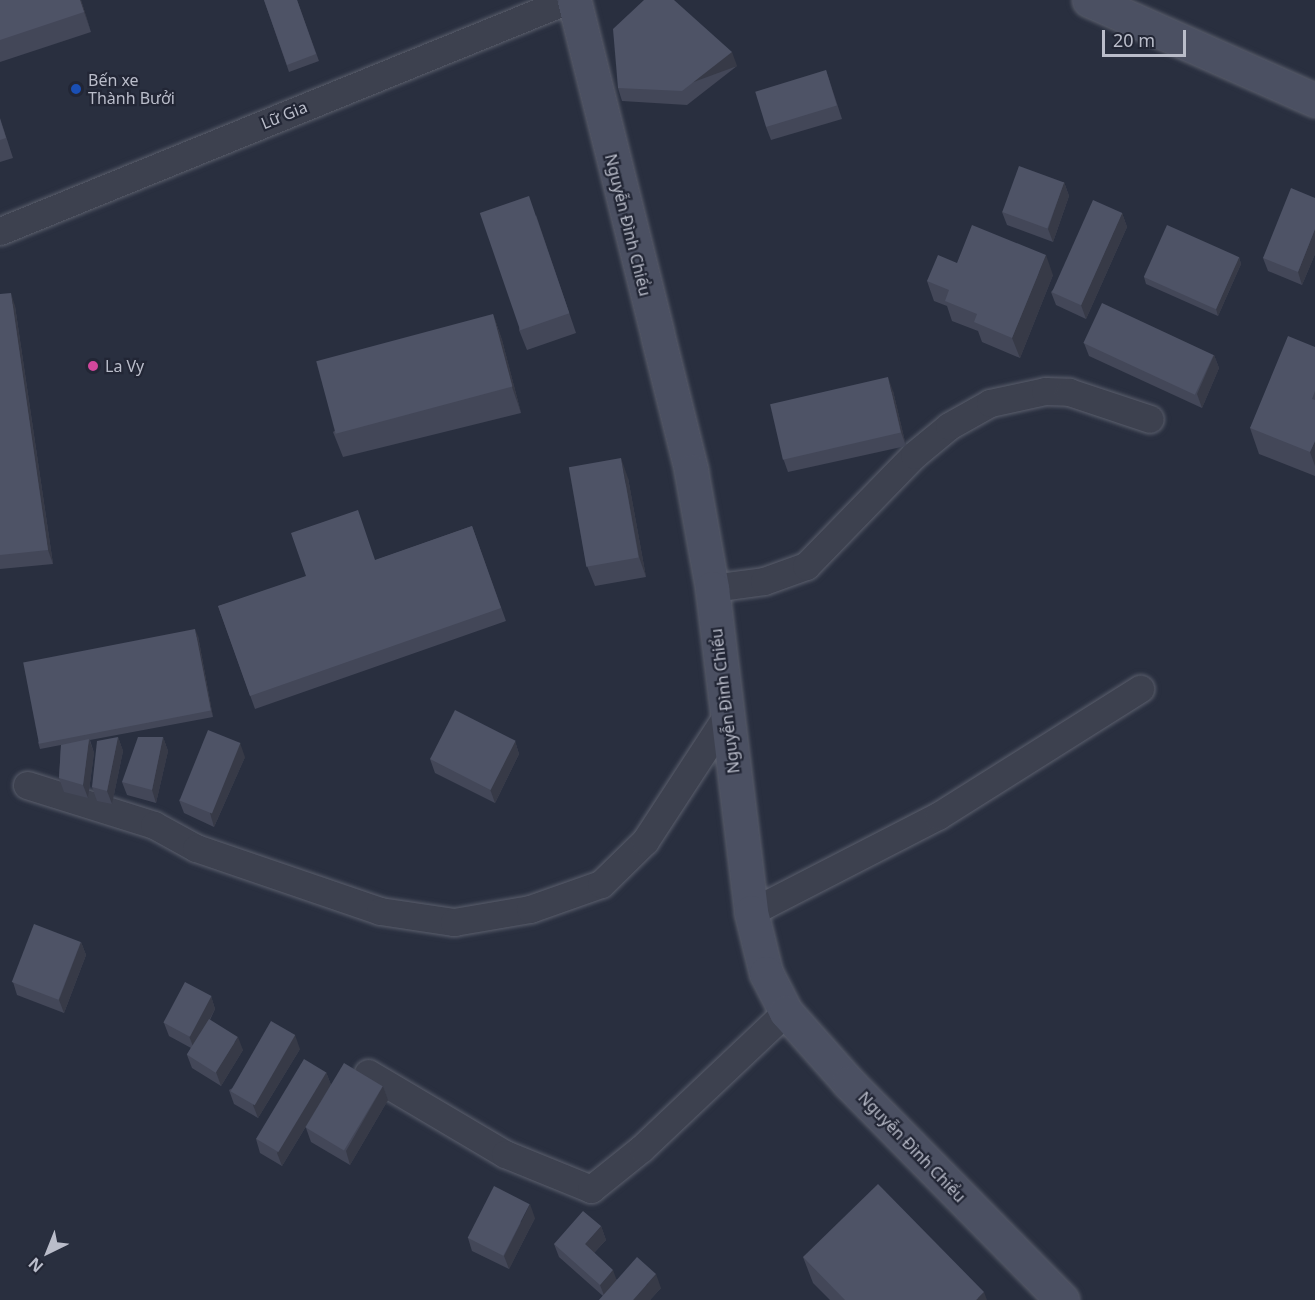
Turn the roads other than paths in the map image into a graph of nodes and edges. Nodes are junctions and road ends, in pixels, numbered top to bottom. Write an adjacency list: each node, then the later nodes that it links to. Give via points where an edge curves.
1 (568, 0): 5 (street, Lữ Gia)
2 (574, 0): 7 (main road, Nguyễn Đình Chiểu, via 691,471)
3 (1089, 0): 4 (main road)
4 (1315, 100)
5 (0, 231)
6 (1150, 419): 7 (street, via 1069,392 1045,391 990,403 949,426 914,455 806,566 764,581)
7 (712, 588): 9 (main road, Nguyễn Đình Chiểu)
8 (1140, 689): 11 (street, via 938,816)
9 (727, 715): 10 (street, via 645,841 601,884 531,909 454,922 380,911 196,848 154,825); 11 (main road, Nguyễn Đình Chiểu)
10 (27, 785)
11 (751, 912): 12 (main road, Nguyễn Đình Chiểu, via 766,973)
12 (786, 1012): 13 (street, via 642,1148 591,1189 505,1154); 14 (main road, Nguyễn Đình Chiểu, via 849,1083)
13 (368, 1073)
14 (1062, 1300)

